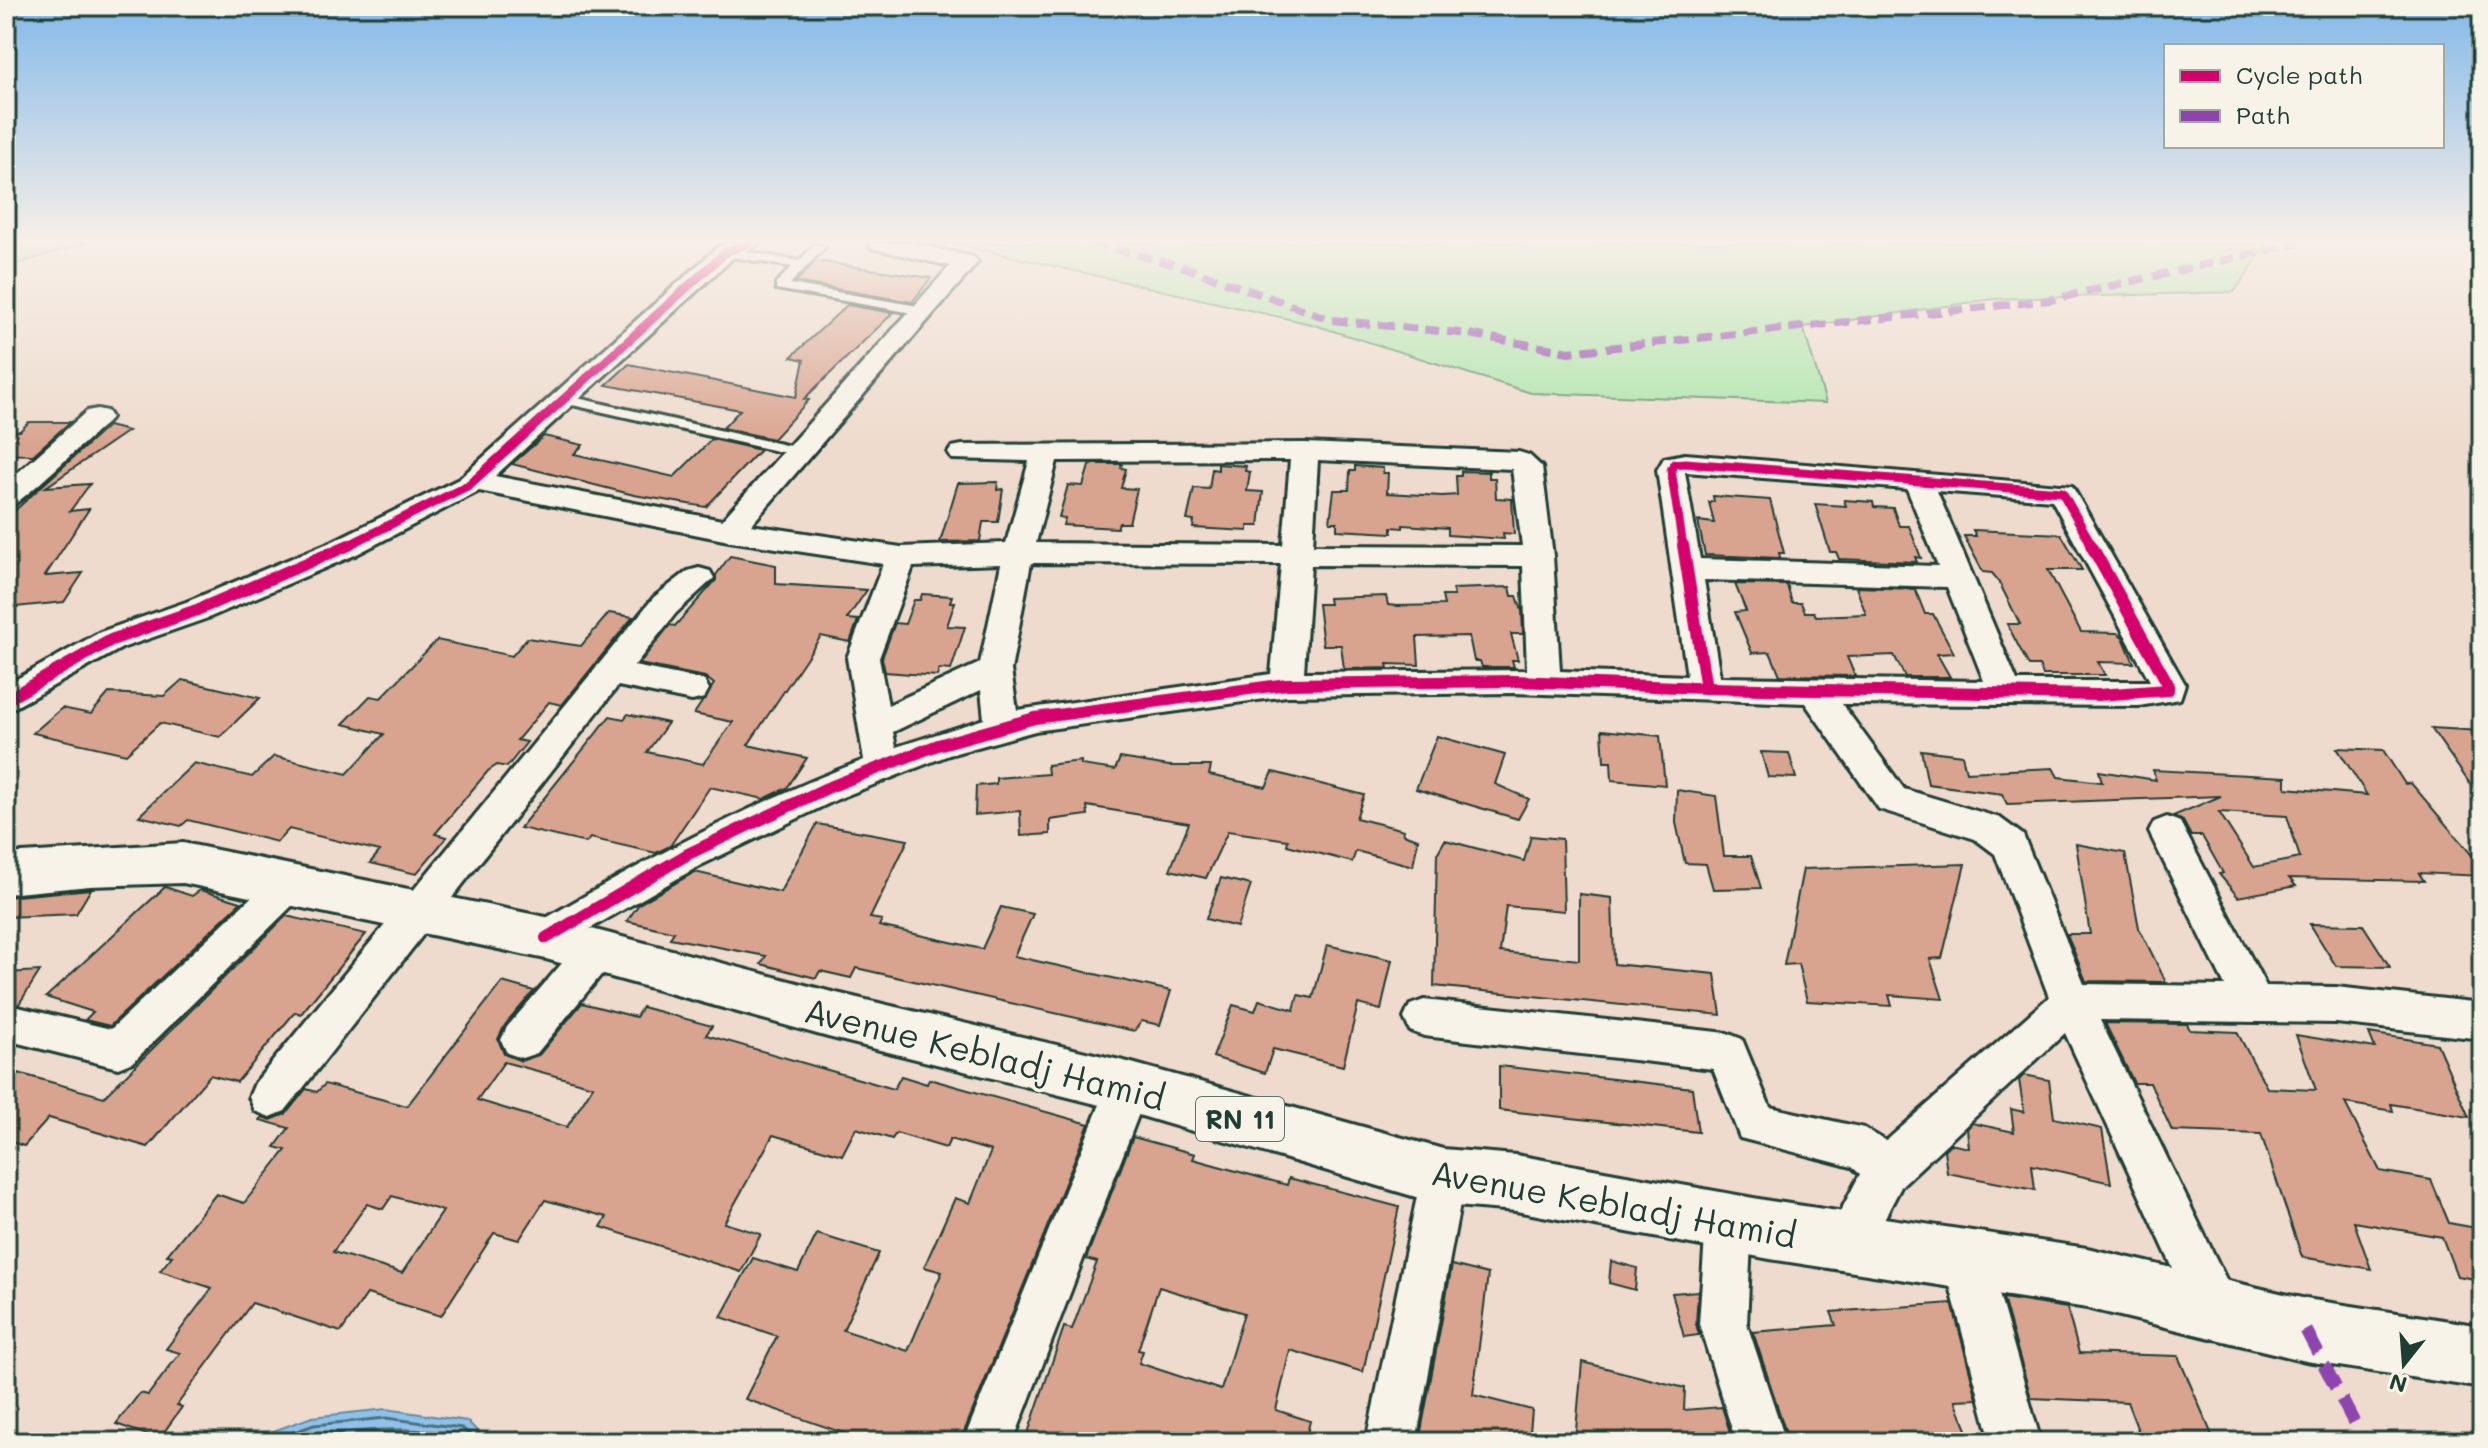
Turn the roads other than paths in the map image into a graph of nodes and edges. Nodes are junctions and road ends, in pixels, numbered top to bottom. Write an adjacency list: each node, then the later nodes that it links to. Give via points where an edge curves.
1 (665, 311): 3 (street)
2 (924, 311): 7 (street)
3 (564, 399): 7 (lane); 10 (street)
4 (97, 417): 11 (street)
5 (1046, 451): 6 (street); 8 (street); 13 (street)
6 (1305, 451): 14 (street); 15 (street, via 1519,461 1528,467)
7 (799, 452): 12 (street)
8 (962, 453)
9 (1918, 480): 17 (street, via 1674,464); 18 (street); 27 (street, via 2067,495 2168,684 2162,693)
10 (474, 481): 12 (street); 28 (street, via 344,548 111,640)
11 (6, 500)
12 (729, 531): 16 (street)
13 (1018, 553): 14 (street); 16 (street); 20 (street)
14 (1299, 555): 15 (street); 23 (street)
15 (1538, 556): 22 (street)
16 (901, 557): 29 (street, via 863,658)
17 (1687, 569): 18 (street); 25 (street)
18 (1958, 577): 27 (street)
19 (699, 578): 21 (street, via 665,605)
20 (995, 670): 29 (street); 30 (street)
21 (610, 673): 24 (street); 35 (street)
22 (1544, 682): 23 (street); 25 (street)
23 (1287, 684): 30 (street)
24 (692, 689)
25 (1706, 689): 26 (street)
26 (1816, 693): 27 (street); 37 (street, via 1892,799 1987,828 2010,845)
27 (2006, 693)
28 (6, 700)
29 (875, 726): 31 (street)
30 (1002, 726): 31 (street)
31 (882, 765): 36 (street, via 688,854)
32 (2167, 832): 38 (street)
33 (6, 874): 34 (main road, Avenue Kebladj Hamid / RN 11, via 183,863)
34 (290, 884): 35 (main road, Avenue Kebladj Hamid / RN 11); 41 (street, via 118,1049)
35 (417, 913): 36 (main road, Avenue Kebladj Hamid / RN 11); 44 (street)
36 (571, 945): 42 (street); 43 (main road, Avenue Kebladj Hamid / RN 11)
37 (2071, 1002): 38 (street); 45 (street); 50 (street)
38 (2254, 1004): 40 (street, via 2336,1005)
39 (1424, 1018): 45 (street, via 1727,1052 1755,1124 1864,1149)
40 (2482, 1021)
41 (6, 1026)
42 (522, 1040)
43 (1128, 1087): 46 (main road, Avenue Kebladj Hamid / RN 11); 52 (street)
44 (270, 1097)
45 (1886, 1170): 48 (street)
46 (1443, 1177): 47 (main road, Avenue Kebladj Hamid / RN 11, via 1516,1183); 53 (street)
47 (1729, 1222): 48 (main road, Avenue Kebladj Hamid / RN 11); 54 (street, via 1723,1324)
48 (1848, 1241): 49 (main road, Avenue Kebladj Hamid / RN 11)
49 (1966, 1259): 50 (main road, Avenue Kebladj Hamid / RN 11, via 2087,1278); 55 (street)
50 (2216, 1308): 51 (main road, Avenue Kebladj Hamid / RN 11, via 2306,1330)
51 (2482, 1357)
52 (988, 1442)
53 (1391, 1442)
54 (1761, 1442)
55 (2016, 1442)

